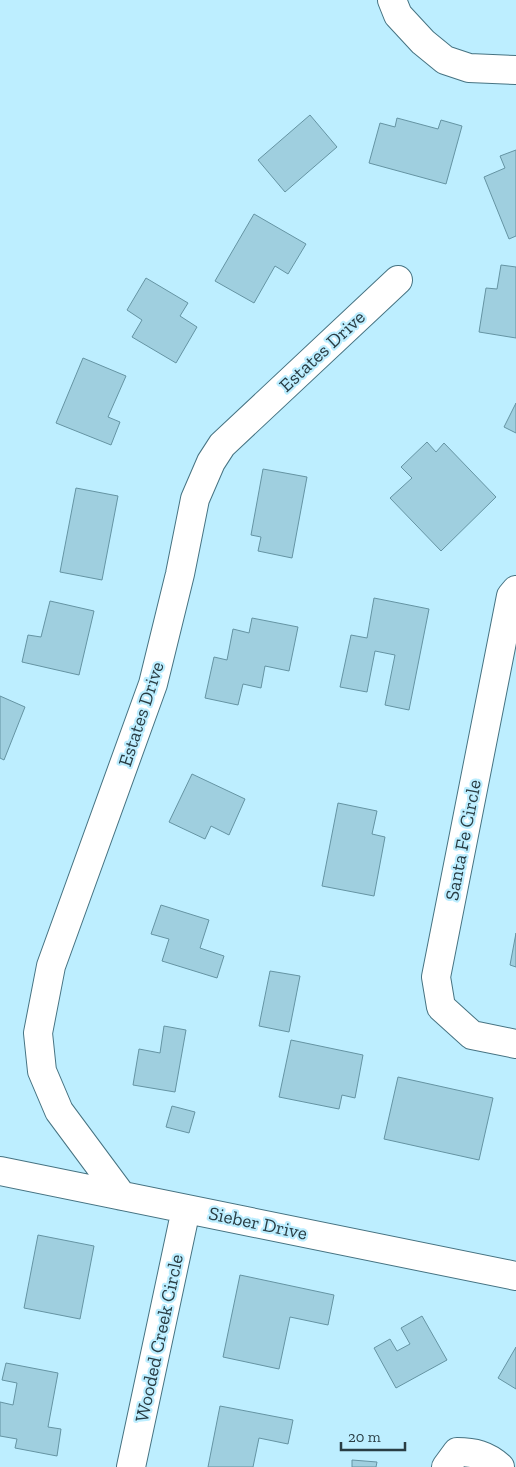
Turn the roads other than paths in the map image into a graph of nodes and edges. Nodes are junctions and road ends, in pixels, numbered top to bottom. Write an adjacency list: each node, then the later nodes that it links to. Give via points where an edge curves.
1 (392, 0): 2 (street, via 398,15 445,60 469,68)
2 (516, 70)
3 (398, 280): 7 (street, Estates Drive, via 222,445 211,462 195,498 153,684 51,966 38,1033 42,1071 59,1111)
4 (516, 590): 5 (street, Santa Fe Circle, via 511,596 436,976 441,1007 472,1035)
5 (516, 1044)
6 (0, 1171): 7 (street, Sieber Drive)
7 (122, 1196): 8 (street, Sieber Drive)
8 (186, 1208): 9 (street, Sieber Drive); 10 (street, Wooded Creek Circle)
9 (516, 1276)
10 (131, 1467)
11 (446, 1467): 12 (street, via 457,1452 473,1452)
12 (500, 1467)

